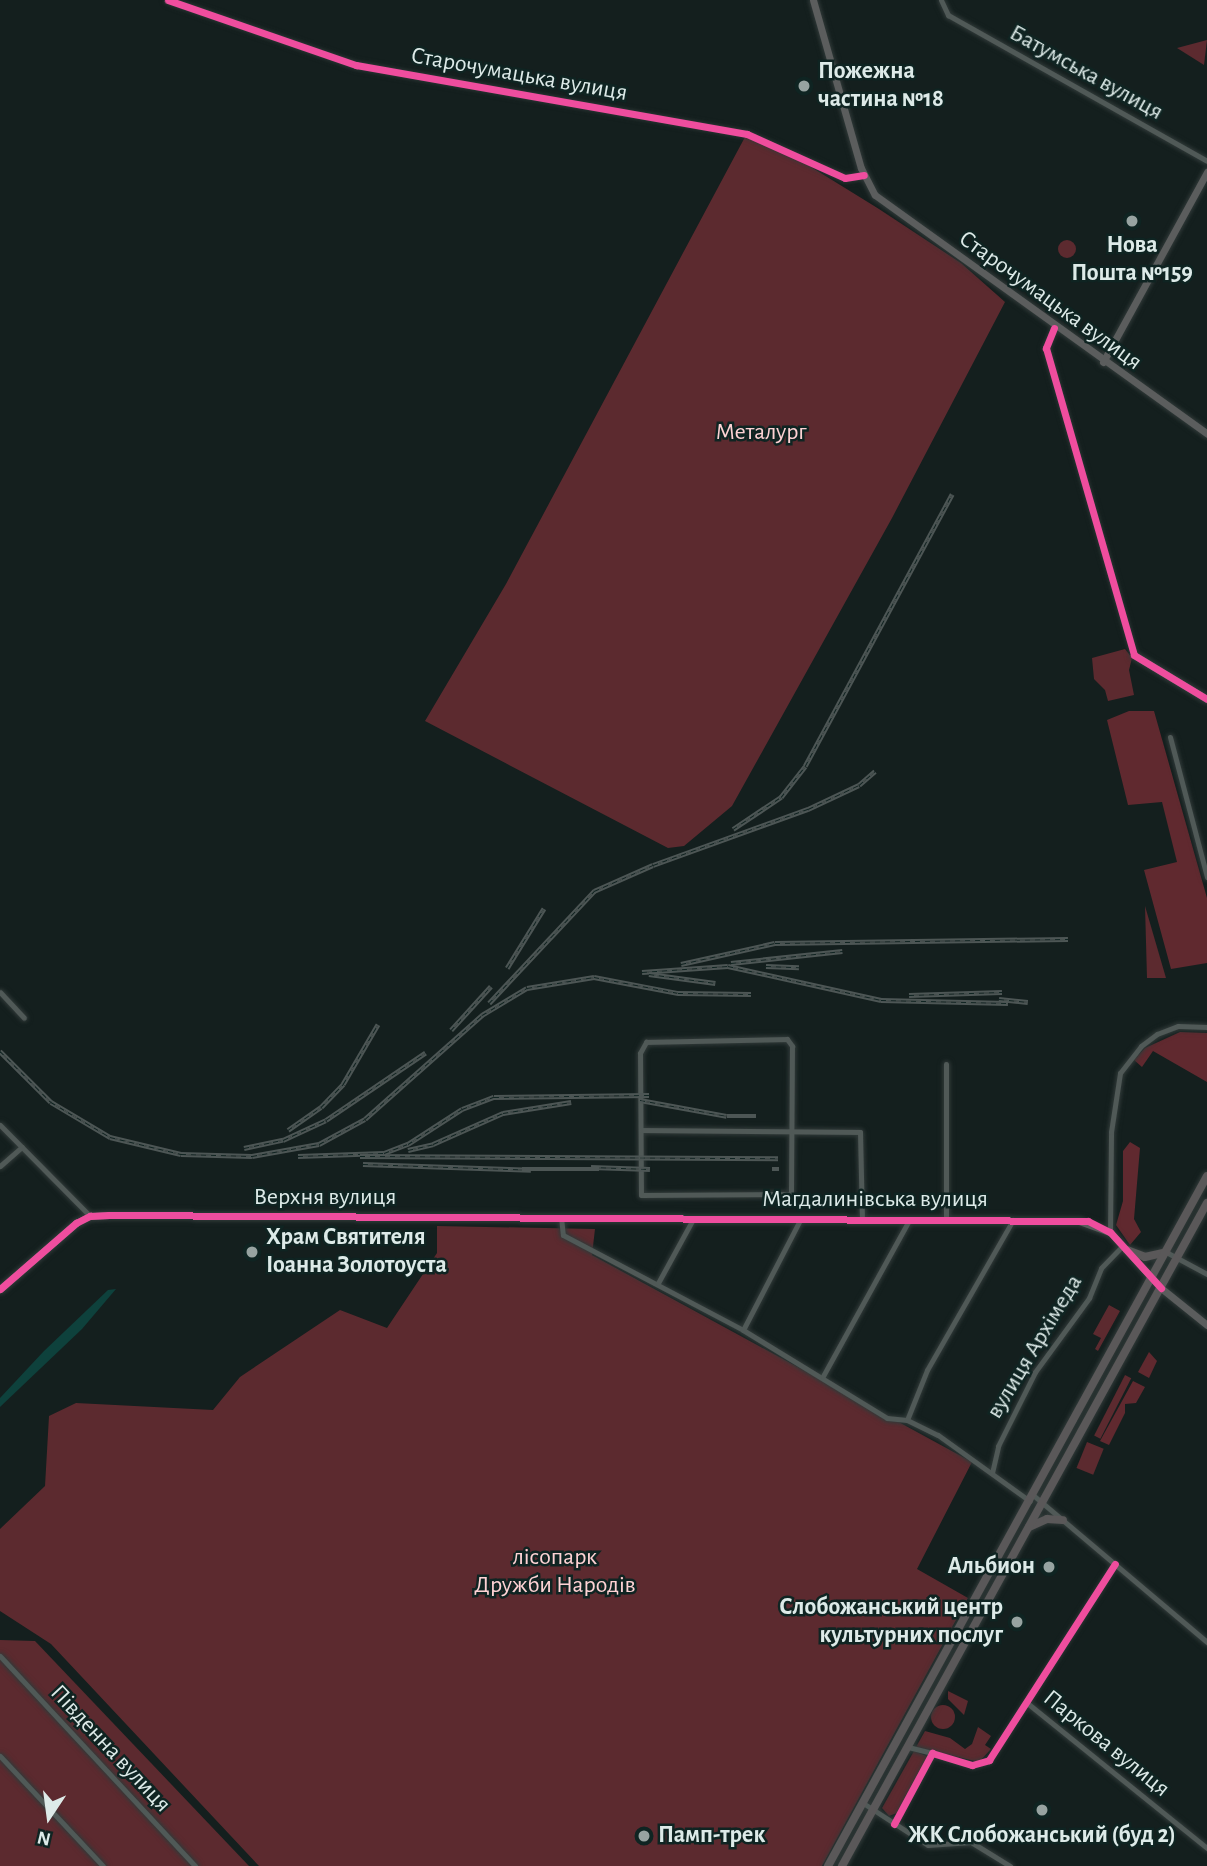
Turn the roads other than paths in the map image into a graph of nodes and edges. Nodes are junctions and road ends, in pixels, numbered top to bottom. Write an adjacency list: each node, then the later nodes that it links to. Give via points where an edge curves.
1 (168, 0): 6 (street, Старочумацька вулиця, via 356,65 747,134 845,178)
2 (813, 0): 6 (street)
3 (941, 0): 4 (street, Батумська вулиця, via 948,15)
4 (1207, 161)
5 (1207, 172): 8 (street)
6 (864, 175): 7 (street, Старочумацька вулиця, via 875,195)
7 (1054, 328): 8 (street, Старочумацька вулиця); 10 (street, via 1046,348)
8 (1103, 362): 9 (street, Старочумацька вулиця)
9 (1207, 434)
10 (1134, 655): 11 (street)
11 (1207, 699)
12 (1170, 737): 13 (street)
13 (1204, 841): 14 (street)
14 (1207, 877)
15 (0, 992): 16 (street)
16 (24, 1018)
17 (1207, 1027): 34 (street, via 1178,1027 1157,1034 1120,1073 1112,1118)
18 (946, 1064): 32 (street)
19 (0, 1125): 22 (street)
20 (641, 1130): 21 (street); 21 (street, via 641,1195 688,1198 789,1197); 21 (street, via 640,1053 646,1042 787,1039 793,1046)
21 (790, 1132): 30 (street, via 863,1133)
22 (22, 1147): 23 (street); 26 (street)
23 (0, 1166)
24 (1207, 1176): 36 (main road)
25 (1207, 1203): 37 (main road)
26 (90, 1216): 27 (street, Верхня вулиця); 42 (street)
27 (561, 1217): 29 (street, Магдалинівська вулиця); 40 (street, via 563,1235)
28 (802, 1218): 29 (street, Магдалинівська вулиця); 30 (street, Магдалинівська вулиця); 44 (street)
29 (693, 1219): 40 (street)
30 (862, 1220): 31 (street, Магдалинівська вулиця)
31 (909, 1220): 32 (street, Магдалинівська вулиця); 45 (street)
32 (946, 1220): 33 (street, Магдалинівська вулиця)
33 (1013, 1220): 34 (street, Магдалинівська вулиця, via 1088,1221); 46 (street, via 927,1370)
34 (1110, 1232): 35 (street)
35 (1124, 1248): 36 (main road, via 1145,1256); 39 (street); 47 (street, вулиця Архімеда, via 1101,1268 1089,1298 1035,1372 998,1446)
36 (1166, 1252): 37 (street); 39 (main road)
37 (1177, 1258): 38 (street); 41 (main road)
38 (1207, 1274)
39 (1153, 1278): 41 (street); 48 (main road)
40 (659, 1283): 44 (street)
41 (1161, 1288): 43 (street); 49 (main road)
42 (0, 1289)
43 (1207, 1325)
44 (743, 1330): 45 (street)
45 (823, 1376): 46 (street, via 887,1418)
46 (907, 1420): 47 (street, via 938,1435)
47 (992, 1473): 48 (street)
48 (1031, 1498): 49 (street); 59 (main road)
49 (1042, 1503): 50 (street); 51 (main road)
50 (1063, 1520): 51 (main road, via 1046,1519); 52 (street)
51 (1029, 1527): 56 (main road)
52 (1115, 1564): 53 (street); 55 (street)
53 (1207, 1642)
54 (0, 1656): 64 (street, Південна вулиця)
55 (1026, 1702): 57 (street, via 989,1760 981,1765); 62 (street, Паркова вулиця)
56 (908, 1746): 57 (street); 60 (main road)
57 (932, 1754): 61 (street)
58 (0, 1756): 63 (street)
59 (863, 1803): 60 (street); 65 (main road)
60 (874, 1809): 61 (street); 66 (main road)
61 (894, 1824): 67 (street, via 933,1847 971,1842)
62 (1207, 1848)
63 (103, 1866)
64 (195, 1866)
65 (828, 1866)
66 (842, 1866)
67 (1010, 1866)

